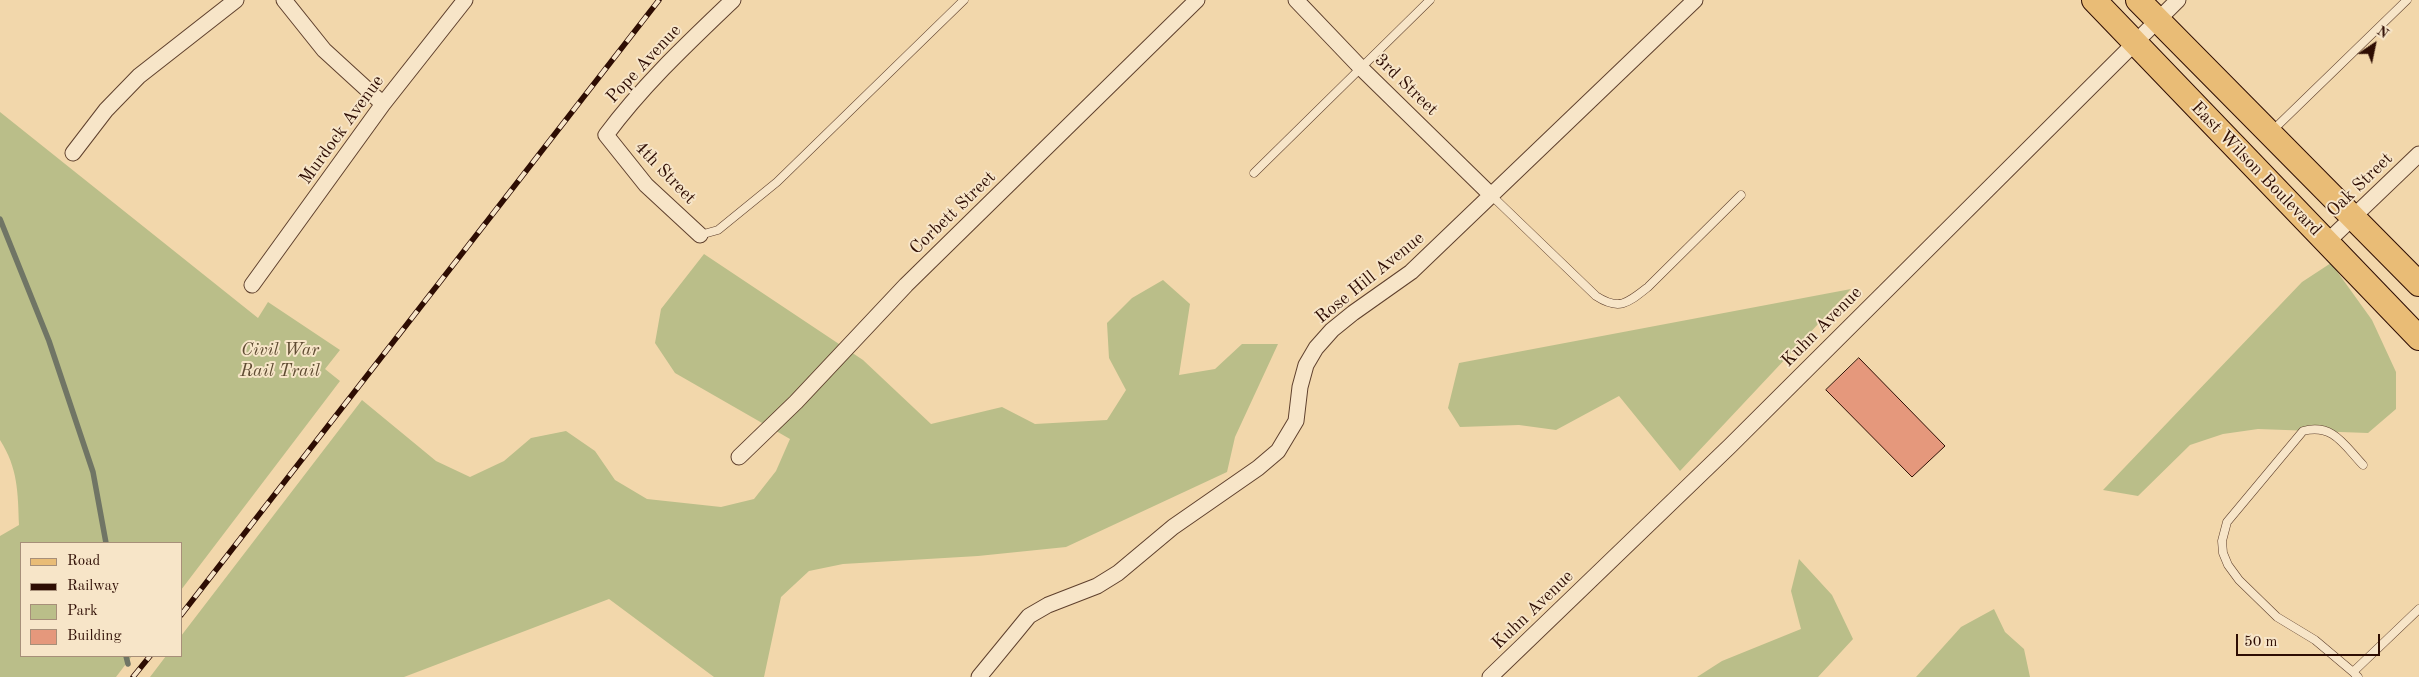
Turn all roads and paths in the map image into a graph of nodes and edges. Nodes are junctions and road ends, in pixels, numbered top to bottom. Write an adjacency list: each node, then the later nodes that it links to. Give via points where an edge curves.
1 (236, 0): 20 (street, via 139,76 106,110)
2 (284, 0): 17 (street, via 324,50)
3 (465, 0): 17 (street, Murdock Avenue)
4 (733, 0): 19 (street, Pope Avenue, via 662,68)
5 (964, 0): 26 (lane, via 777,182 718,230)
6 (1197, 0): 31 (street, Corbett Street, via 906,285)
7 (1296, 0): 16 (street, 3rd Street)
8 (1430, 0): 16 (lane)
9 (1695, 0): 24 (street, Rose Hill Avenue)
10 (2094, 0): 15 (main road, East Wilson Boulevard)
11 (2138, 0): 14 (main road, East Wilson Boulevard)
12 (2178, 0): 14 (street, Kuhn Avenue)
13 (2407, 0): 18 (lane)
14 (2158, 20): 15 (street, Kuhn Avenue); 18 (main road, East Wilson Boulevard)
15 (2136, 43): 27 (main road, East Wilson Boulevard); 36 (street, Kuhn Avenue, via 1730,446)
16 (1361, 68): 22 (lane); 24 (street, 3rd Street)
17 (383, 104): 29 (street, Murdock Avenue)
18 (2270, 133): 25 (main road, East Wilson Boulevard)
19 (606, 135): 26 (street, 4th Street, via 646,185)
20 (73, 153)
21 (2419, 154): 25 (street, Oak Street)
22 (1254, 173)
23 (1741, 195): 24 (lane, via 1648,287 1632,300 1618,305 1606,303 1596,296)
24 (1492, 196): 35 (street, Rose Hill Avenue, via 1411,272 1353,313 1316,348 1306,365 1300,386 1296,421 1278,451 1173,527 1111,577 1029,616)
25 (2354, 217): 27 (street, Oak Street); 28 (main road, East Wilson Boulevard)
26 (700, 235)
27 (2326, 243): 30 (main road, East Wilson Boulevard)
28 (2419, 284)
29 (252, 285)
30 (2419, 338)
31 (739, 457)
32 (2363, 464): 34 (lane, via 2326,429 2304,431 2227,522 2222,541 2228,565 2268,609 2315,640)
33 (2419, 609): 34 (lane)
34 (2356, 674)
35 (979, 677)
36 (1490, 677)

